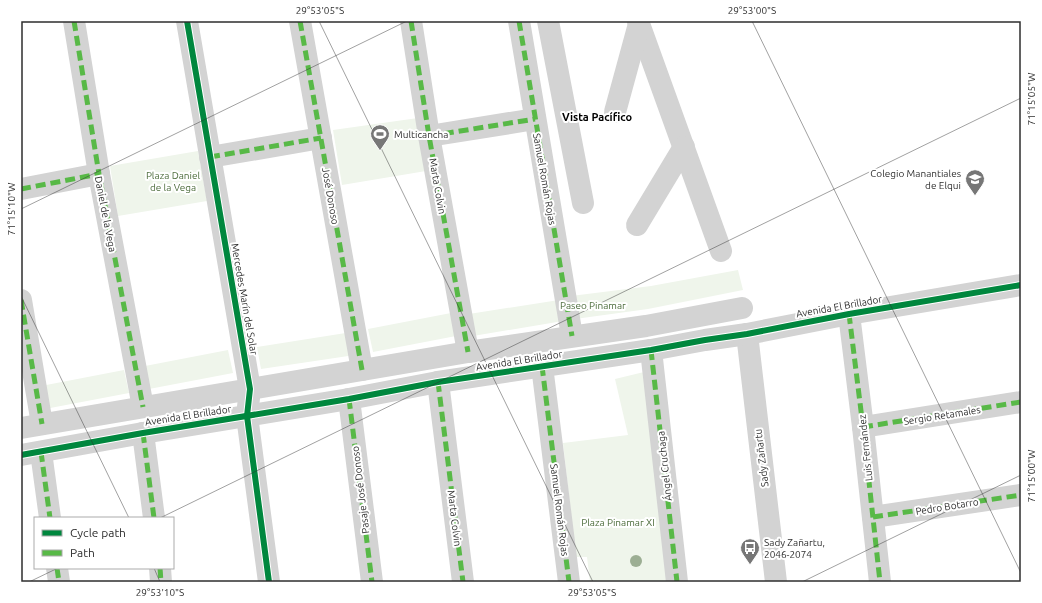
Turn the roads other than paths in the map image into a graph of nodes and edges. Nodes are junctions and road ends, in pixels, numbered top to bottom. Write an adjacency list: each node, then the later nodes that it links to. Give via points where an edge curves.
1 (74, 21): 16 (street, Daniel de la Vega)
2 (187, 21): 15 (street, Mercedes Marín del Solar)
3 (300, 21): 12 (street, José Donoso)
4 (411, 21): 11 (street, Marta Colvin)
5 (519, 21): 9 (street, Samuel Román Rojas)
6 (548, 21): 10 (street)
7 (638, 22): 8 (street); 14 (street)
8 (615, 112)
9 (534, 119): 11 (street); 13 (street, Samuel Román Rojas)
10 (569, 133): 13 (street); 18 (street)
11 (429, 136): 29 (street, Marta Colvin)
12 (321, 138): 15 (street); 31 (street, José Donoso)
13 (538, 140): 26 (street, Samuel Román Rojas)
14 (684, 147): 19 (street); 20 (street)
15 (210, 157): 33 (street, Mercedes Marín del Solar)
16 (99, 174): 17 (street); 36 (street, Daniel de la Vega)
17 (21, 189)
18 (583, 203)
19 (637, 225)
20 (721, 251)
21 (1021, 286): 24 (street, Avenida El Brillador)
22 (21, 300): 38 (street)
23 (742, 308): 25 (street, Avenida El Brillador)
24 (849, 314): 27 (street, Avenida El Brillador); 39 (street, Luis Fernández)
25 (646, 326): 26 (street, Avenida El Brillador); 27 (street)
26 (572, 336): 29 (street, Avenida El Brillador)
27 (737, 336): 28 (street, Avenida El Brillador); 55 (street, Sady Zañartu)
28 (651, 350): 30 (street, Avenida El Brillador); 54 (street, Ángel Cruchaga)
29 (468, 352): 31 (street, Avenida El Brillador)
30 (542, 366): 32 (street, Avenida El Brillador); 53 (street, Samuel Román Rojas)
31 (362, 370): 33 (street, Avenida El Brillador)
32 (438, 382): 34 (street, Avenida El Brillador); 52 (street, Marta Colvin)
33 (250, 389): 36 (street, Avenida El Brillador); 37 (street, Mercedes Marín del Solar)
34 (349, 399): 37 (street, Avenida El Brillador); 51 (street, Pasaje José Donoso)
35 (1021, 402): 39 (street, Sergio Retamales)
36 (143, 406): 38 (street, Avenida El Brillador)
37 (247, 416): 40 (street, Avenida El Brillador); 50 (street, Mercedes Marín del Solar)
38 (31, 426)
39 (863, 427): 45 (street, Luis Fernández)
40 (143, 433): 41 (street, Avenida El Brillador); 44 (street)
41 (31, 454): 43 (street)
42 (1021, 495): 45 (street, Pedro Botarro)
43 (50, 517)
44 (154, 517)
45 (873, 517): 56 (street, Luis Fernández)
46 (57, 569): 48 (street)
47 (160, 569): 49 (street)
48 (59, 582)
49 (162, 582)
50 (268, 582)
51 (372, 582)
52 (463, 582)
53 (569, 582)
54 (677, 582)
55 (776, 582)
56 (880, 582)

